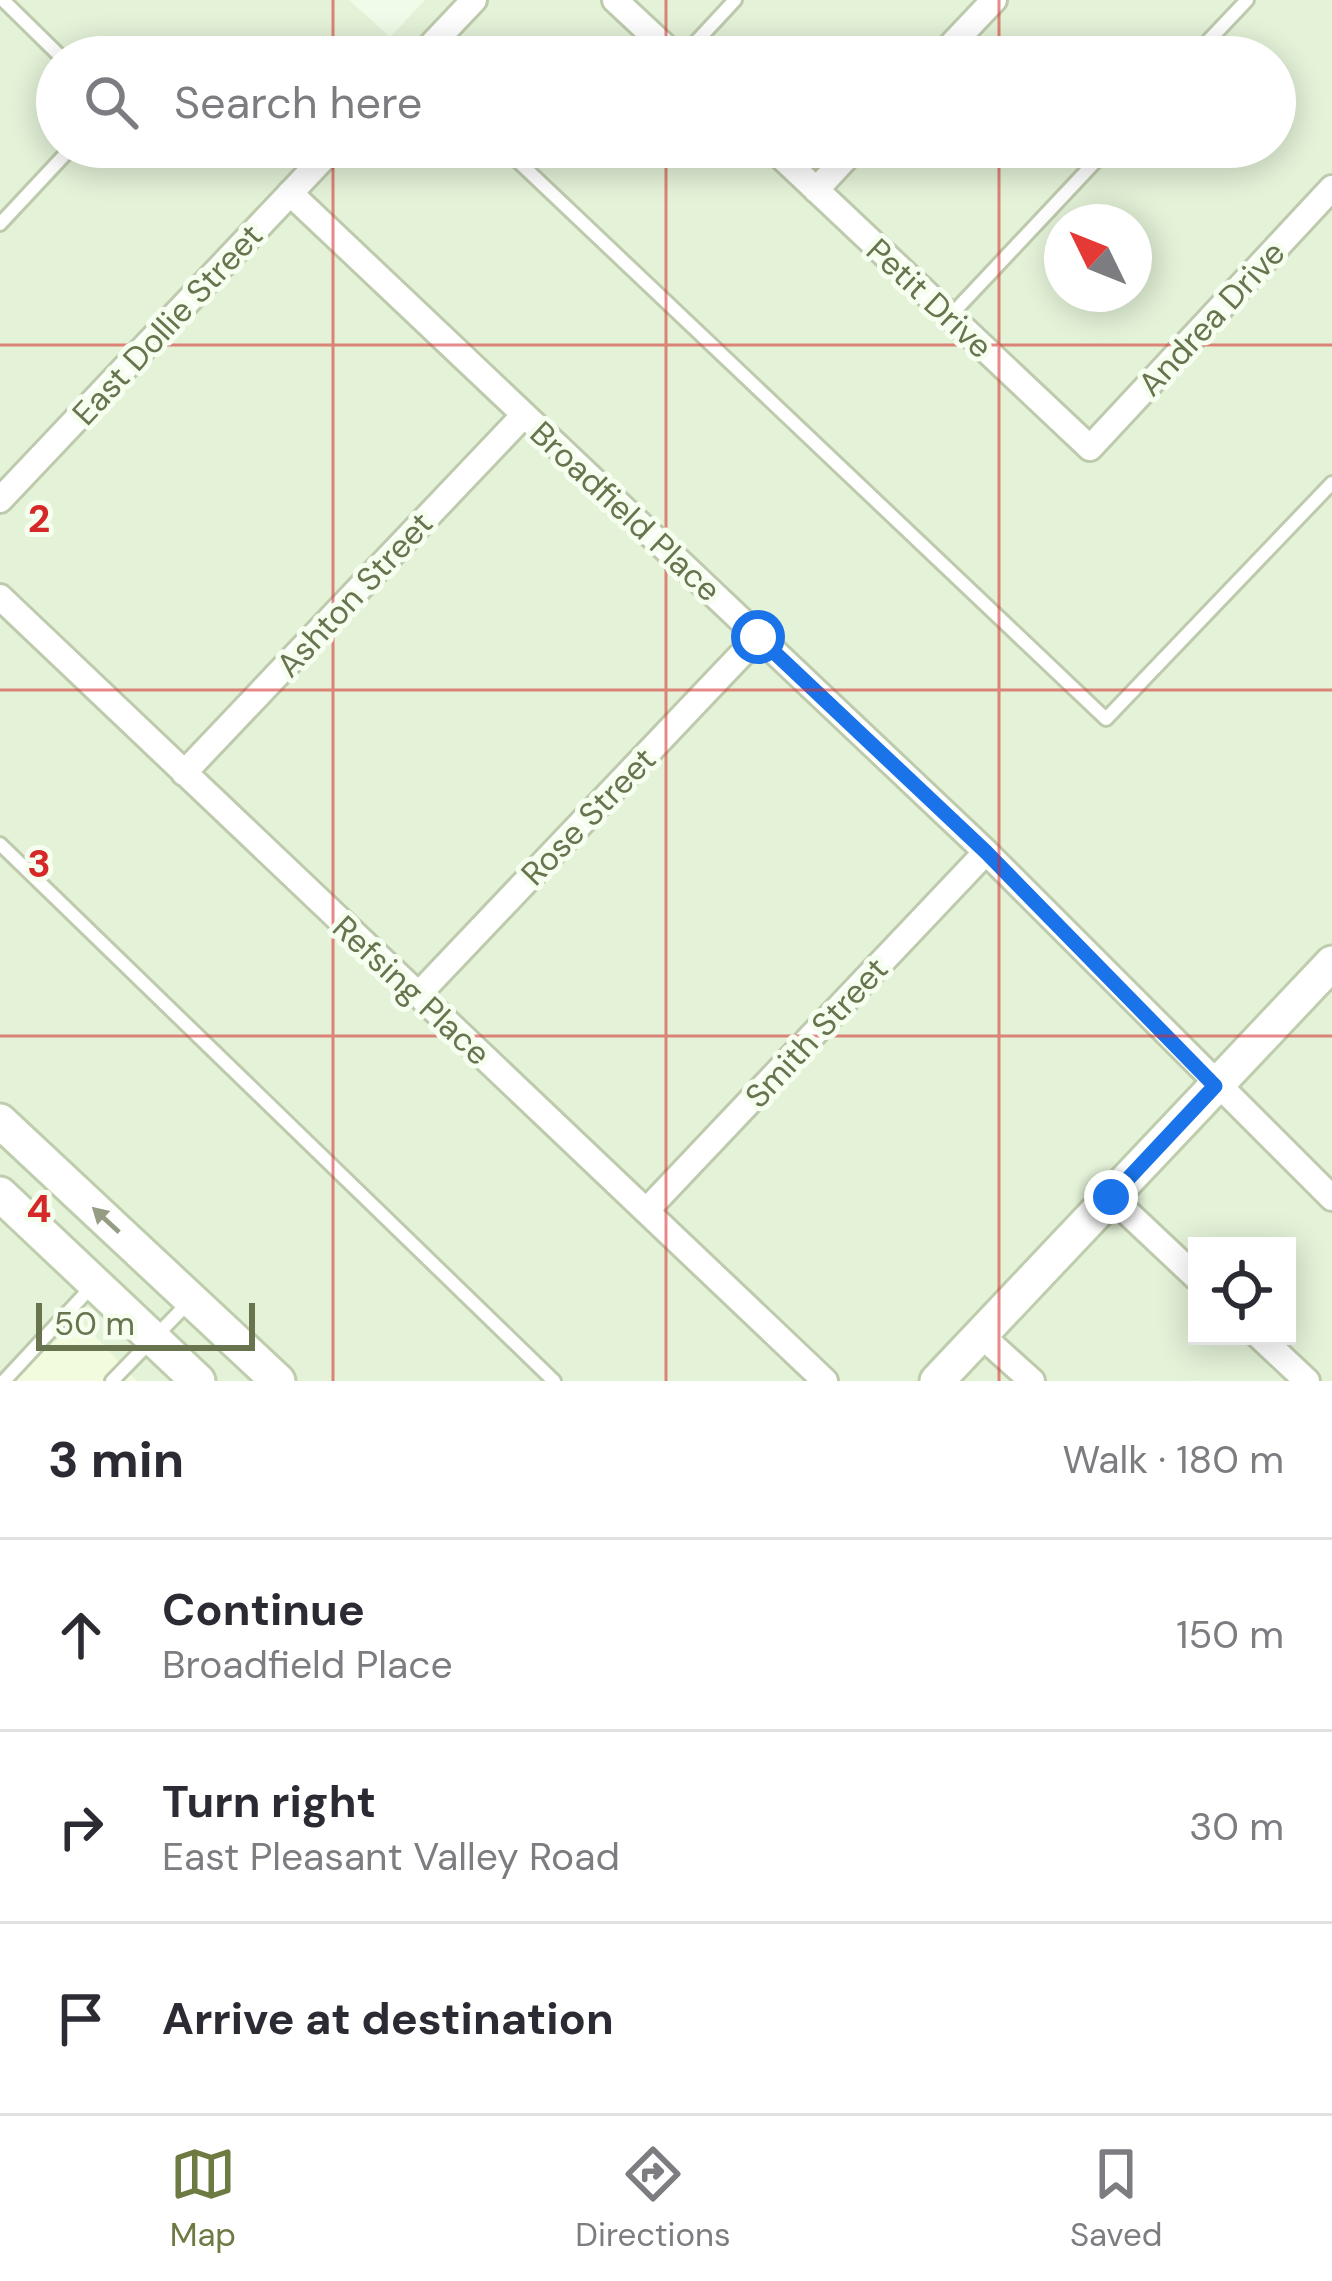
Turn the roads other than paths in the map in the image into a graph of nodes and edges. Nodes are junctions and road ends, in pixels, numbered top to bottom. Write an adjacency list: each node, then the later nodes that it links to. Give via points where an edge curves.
1 (3, 0): 7 (lane)
2 (474, 0): 8 (street)
3 (615, 0): 9 (street)
4 (735, 0): 10 (lane)
5 (994, 0): 11 (street)
6 (1247, 0): 12 (lane)
7 (40, 36)
8 (440, 36)
9 (655, 36)
10 (700, 36)
11 (960, 36)
12 (1213, 36)
13 (52, 168): 22 (lane)
14 (314, 168): 21 (street, East Dollie Street)
15 (525, 168): 26 (lane, via 1106,719)
16 (793, 168): 20 (street, Petit Drive)
17 (836, 168): 20 (street)
18 (1089, 168): 23 (lane)
19 (1332, 188): 25 (street, Andrea Drive)
20 (816, 190): 23 (street, Petit Drive)
21 (290, 193): 24 (street, Broadfield Place); 27 (street, East Dollie Street)
22 (0, 224)
23 (950, 316): 25 (street, Petit Drive)
24 (524, 415): 29 (street, Broadfield Place); 30 (street, Ashton Street)
25 (1090, 448)
26 (1332, 483)
27 (0, 500)
28 (0, 598): 30 (street, Refsing Place)
29 (758, 637): 32 (street, Broadfield Place); 34 (street, Rose Street)
30 (184, 773): 34 (street, Refsing Place)
31 (0, 844): 51 (lane)
32 (986, 852): 35 (street, Broadfield Place); 40 (street, Smith Street)
33 (1332, 963): 35 (main road)
34 (418, 995): 40 (street, Refsing Place)
35 (1215, 1086): 38 (main road); 39 (street, Broadfield Place)
36 (0, 1120): 43 (main road, one-way to 36)
37 (0, 1194): 42 (main road)
38 (1111, 1197): 41 (street); 44 (main road)
39 (1332, 1198)
40 (646, 1211): 52 (street, Refsing Place)
41 (1188, 1270)
42 (95, 1282): 45 (main road); 47 (lane)
43 (191, 1300): 45 (lane); 50 (main road)
44 (981, 1335): 53 (main road); 54 (street)
45 (154, 1338): 48 (lane); 49 (main road)
46 (1269, 1345): 55 (street)
47 (4, 1381)
48 (112, 1381)
49 (198, 1381)
50 (278, 1381)
51 (554, 1381)
52 (825, 1381)
53 (938, 1381)
54 (1032, 1381)
55 (1307, 1381)

